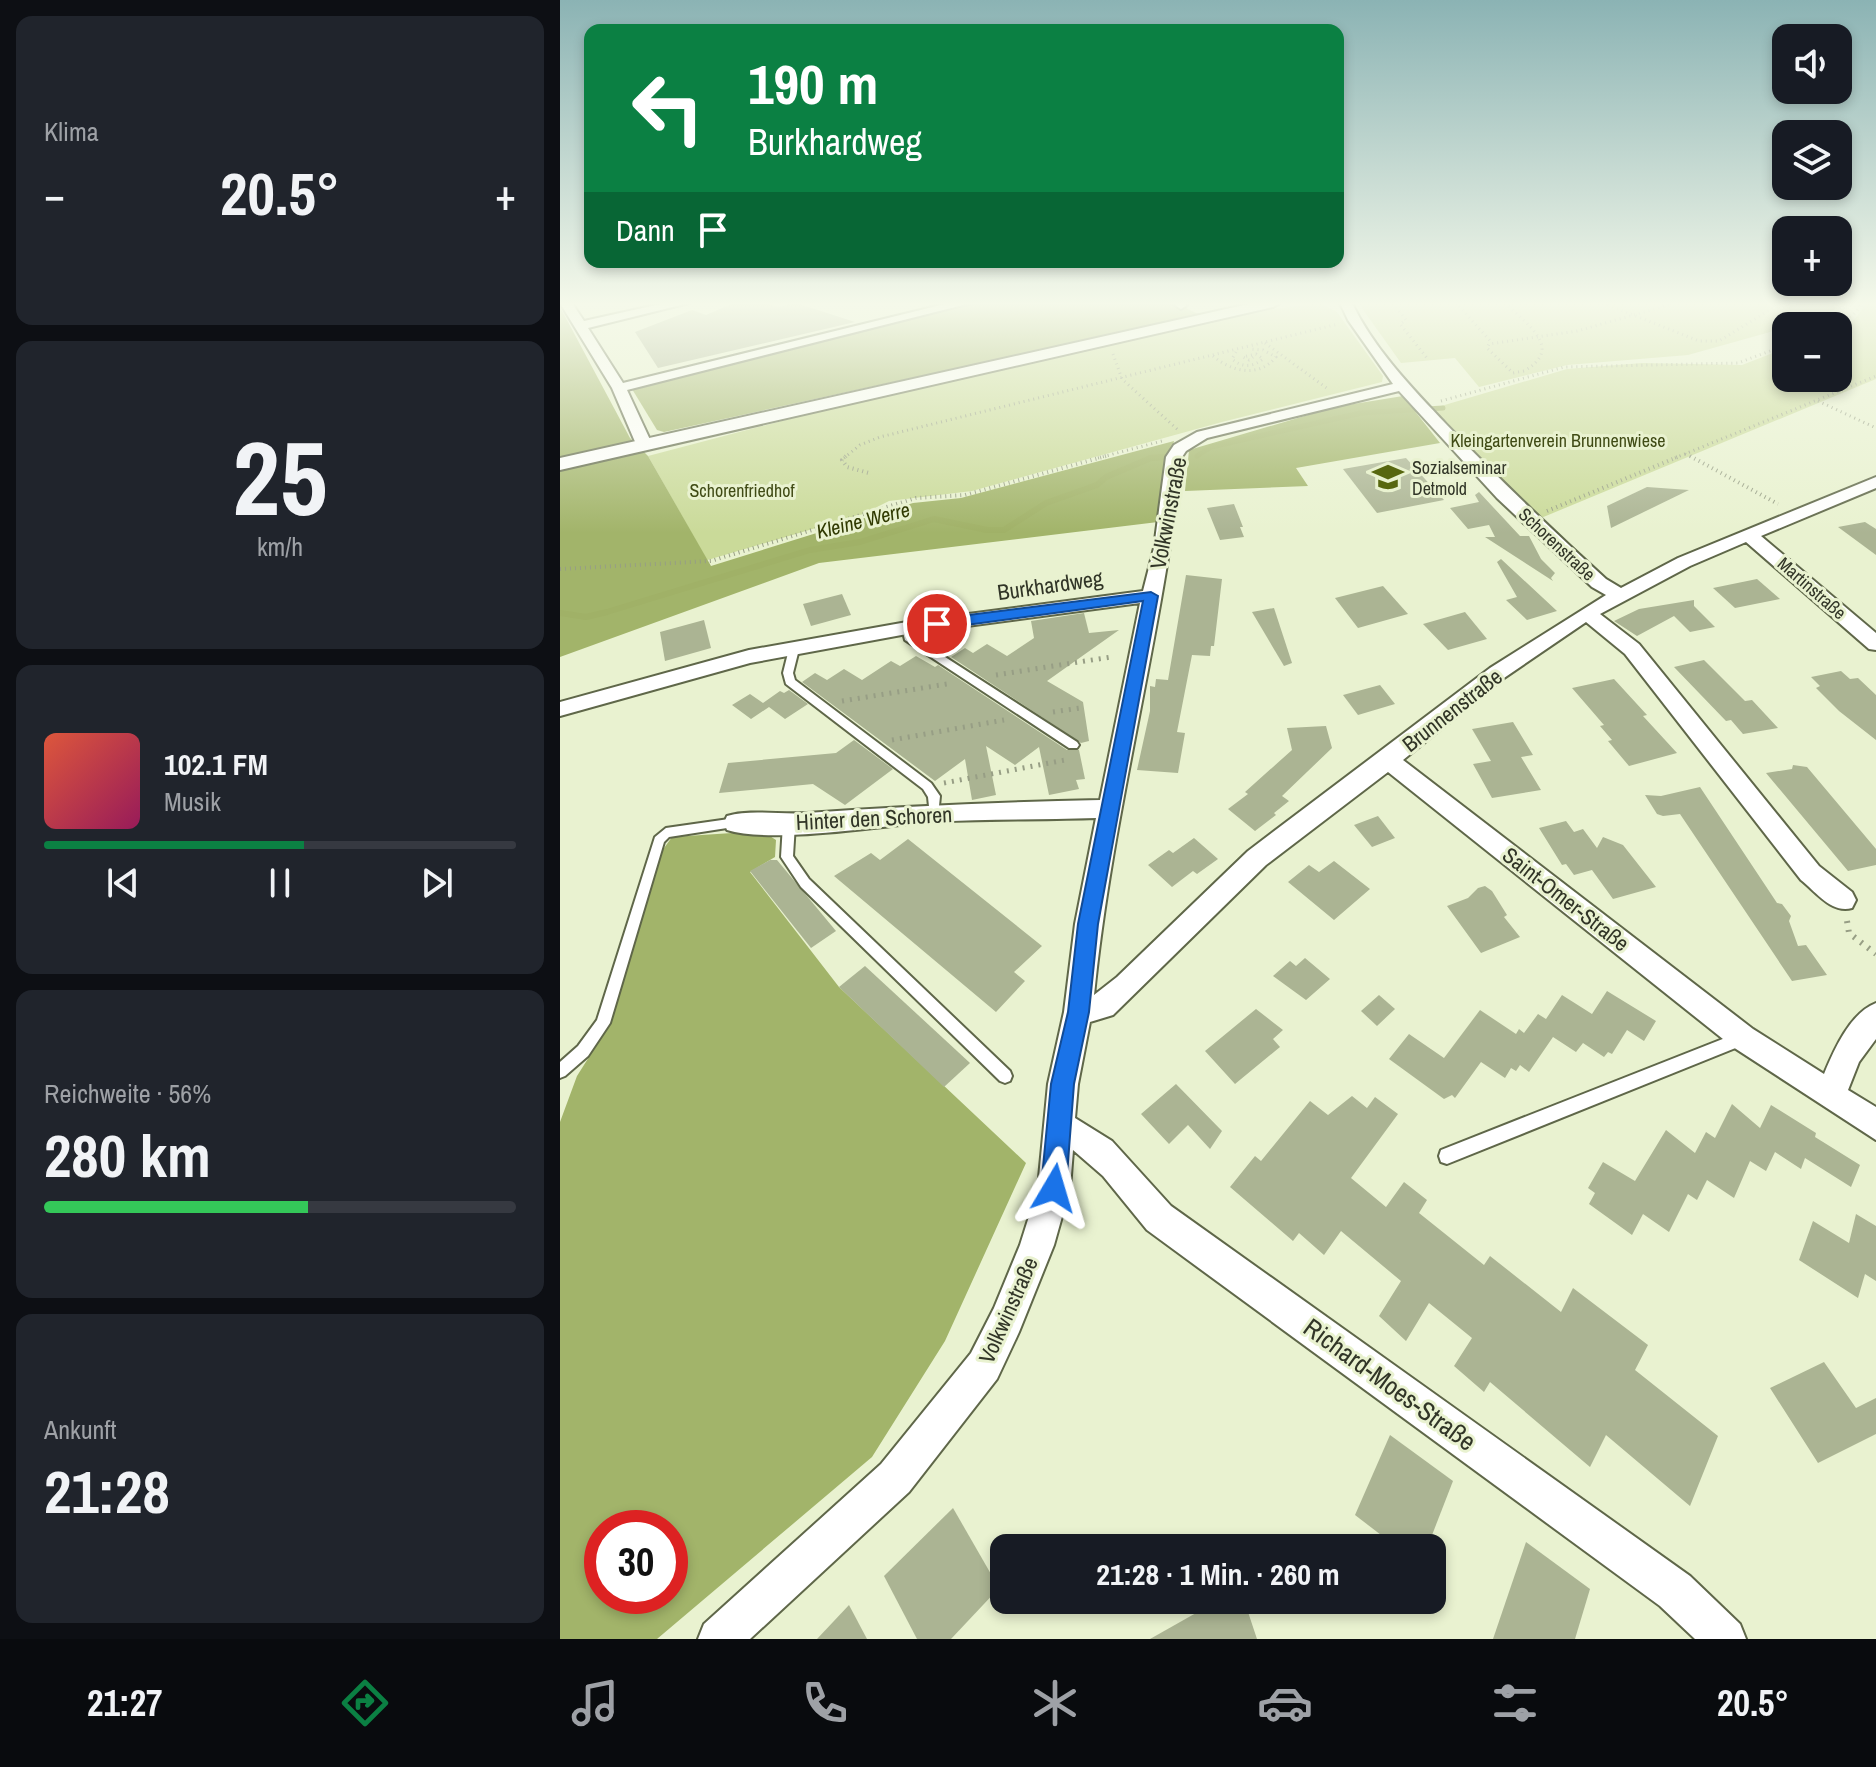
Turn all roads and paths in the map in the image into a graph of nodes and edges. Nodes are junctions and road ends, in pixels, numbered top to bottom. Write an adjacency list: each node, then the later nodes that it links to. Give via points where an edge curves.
1 (614, 379): 11 (street)
2 (654, 379): 11 (street)
3 (927, 379): 18 (street)
4 (1120, 379): 21 (path, via 880,437 842,460 847,467)
5 (1122, 379): 16 (path)
6 (1308, 379): 12 (path)
7 (1397, 379): 10 (street, Schorenstraße)
8 (1519, 379): 14 (path)
9 (1867, 379): 13 (path)
10 (1402, 386): 12 (street, Volkwinstraße); 14 (street, Schorenstraße)
11 (619, 388): 18 (street)
12 (1333, 399): 28 (street, Volkwinstraße, via 1202,435 1180,448 1174,457 1163,548)
13 (1817, 400): 15 (path); 19 (path)
14 (1422, 409): 24 (street, Schorenstraße)
15 (1876, 428)
16 (1180, 436)
17 (1162, 441): 26 (path, via 965,495 916,498 711,561)
18 (644, 444): 20 (street)
19 (1684, 453): 23 (path); 24 (path)
20 (560, 464)
21 (869, 473)
22 (1876, 482): 23 (street, Brunnenstraße)
23 (1796, 514): 25 (street, Brunnenstraße)
24 (1527, 518): 27 (street, Schorenstraße, via 1599,583)
25 (1747, 535): 27 (street, Brunnenstraße); 31 (street, Martinstraße)
26 (560, 569)
27 (1620, 595): 29 (street, Brunnenstraße)
28 (1151, 596): 30 (street, Burkhardweg); 44 (street, Volkwinstraße)
29 (1587, 613): 42 (street, Brunnenstraße, via 1497,673); 48 (street, Schorenstraße, via 1632,649 1810,873)
30 (907, 628): 32 (street, Burkhardweg); 35 (lane, via 909,638)
31 (1876, 644)
32 (794, 649): 37 (street, Burkhardweg, via 697,669); 43 (lane, via 790,682)
33 (1111, 657): 34 (path)
34 (984, 677)
35 (971, 680): 36 (path); 40 (lane)
36 (832, 702)
37 (560, 709)
38 (951, 729): 39 (path)
39 (891, 740)
40 (1073, 745)
41 (1065, 760): 43 (path)
42 (1388, 760): 51 (street, Brunnenstraße, via 1257,858 1103,1006); 53 (street, Saint-Omer-Straße)
43 (927, 786): 45 (lane, via 934,796)
44 (1108, 809): 45 (street, Hinter den Schoren); 51 (street, Volkwinstraße)
45 (934, 813): 47 (street, Hinter den Schoren)
46 (736, 823): 47 (street, Hinter den Schoren); 54 (lane, Hinter den Schoren, via 666,833 653,855 603,1023)
47 (789, 824): 55 (lane, via 787,857 805,883)
48 (1843, 900)
49 (1861, 943): 50 (path)
50 (1876, 954)
51 (1078, 1012): 58 (street, Volkwinstraße)
52 (1876, 1016): 56 (street, via 1847,1054)
53 (1743, 1038): 56 (street, Saint-Omer-Straße); 59 (lane)
54 (560, 1071)
55 (1005, 1076)
56 (1831, 1096): 57 (street, Saint-Omer-Straße)
57 (1876, 1125)
58 (1060, 1128): 60 (street, Volkwinstraße, via 1054,1188 1037,1245 984,1366 895,1478); 61 (street, Richard-Moes-Straße, via 1073,1130 1100,1151 1159,1218 1675,1591)
59 (1447, 1156)
60 (719, 1639)
61 (1725, 1639)

